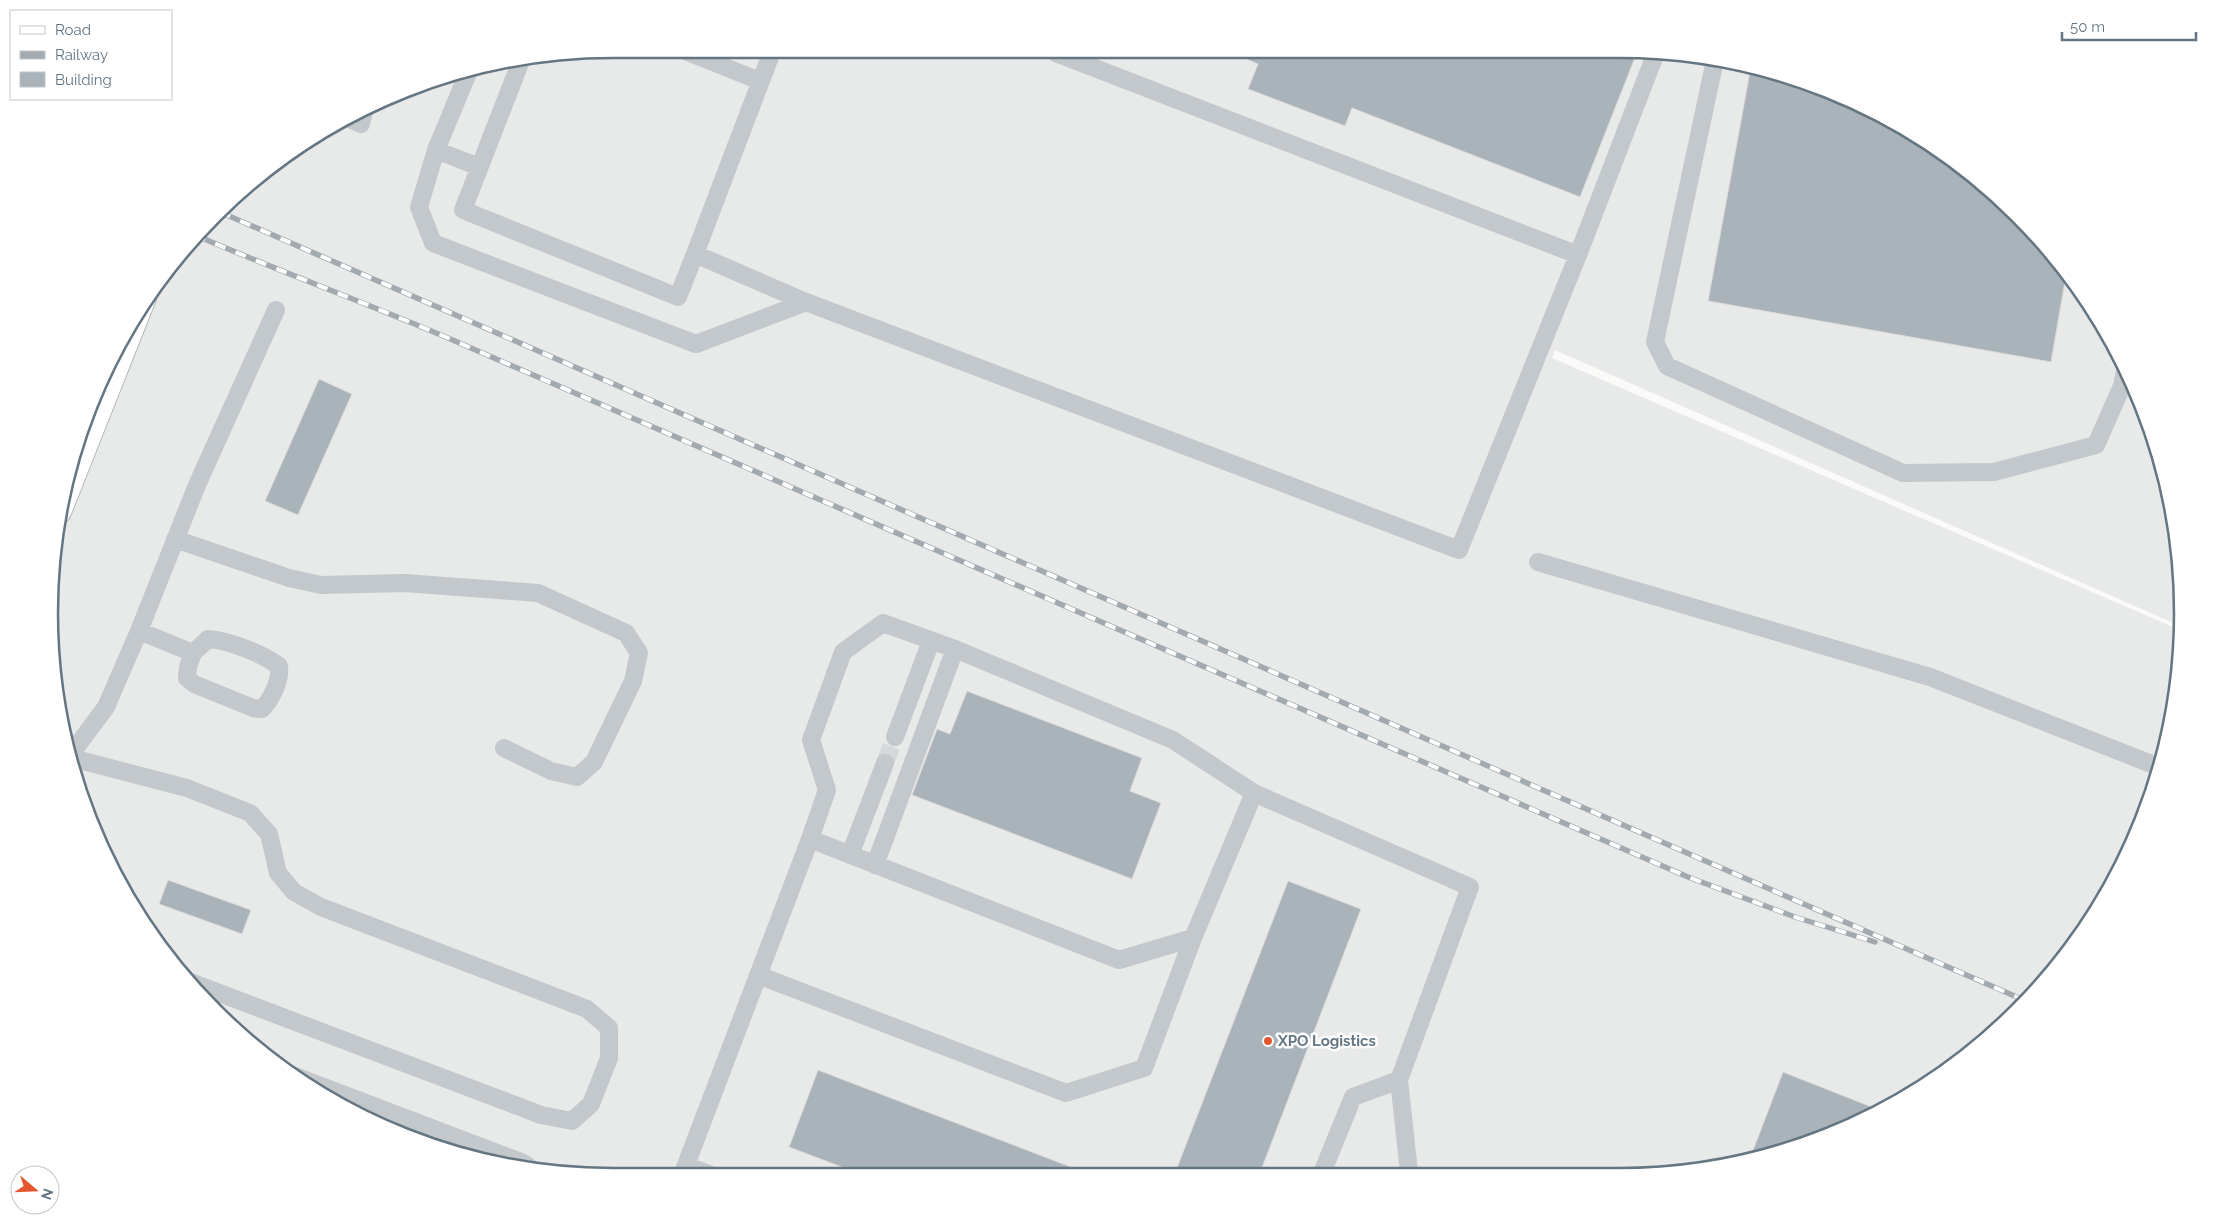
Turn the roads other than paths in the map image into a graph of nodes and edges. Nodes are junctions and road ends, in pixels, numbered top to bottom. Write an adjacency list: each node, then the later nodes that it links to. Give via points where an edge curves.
1 (702, 58): 8 (lane)
2 (769, 58): 8 (lane)
3 (1069, 58): 14 (lane)
4 (1654, 59): 14 (lane)
5 (519, 65): 12 (lane)
6 (1714, 66): 18 (lane, via 1655,342 1667,366 1903,473 1994,472 2096,445)
7 (466, 77): 11 (lane)
8 (760, 81): 13 (lane)
9 (362, 117): 10 (lane, via 360,124)
10 (355, 121)
11 (436, 150): 12 (lane); 15 (lane, via 419,207 433,243 696,344)
12 (480, 167): 13 (lane, via 463,210 678,297)
13 (695, 254): 15 (lane)
14 (1578, 255): 15 (lane, via 1459,550)
15 (806, 302)
16 (276, 310): 20 (lane)
17 (125, 348): 19 (main road)
18 (2123, 380)
19 (75, 475)
20 (175, 539): 22 (lane); 28 (lane, via 289,578 321,585 405,583 538,592 626,633 640,654 633,681 594,762 576,777 551,771)
21 (1538, 562): 31 (lane, via 1930,677)
22 (139, 631): 25 (lane); 27 (lane, via 106,707)
23 (931, 640): 24 (lane); 26 (lane); 33 (lane, via 883,623 844,652 811,740 827,790)
24 (956, 649): 32 (lane, via 1173,740); 35 (lane)
25 (193, 653): 25 (lane, via 187,678 194,684 253,708 262,709 268,703 280,674 279,666 271,660 219,640 208,639)
26 (894, 737)
27 (74, 748)
28 (504, 748)
29 (76, 756): 38 (lane, via 187,788 250,813 269,834 278,873 294,892 321,907 587,1009 610,1028 609,1058 590,1104 572,1121 541,1115)
30 (885, 763): 34 (lane)
31 (2153, 764)
32 (1254, 793): 36 (lane); 39 (lane, via 1470,887)
33 (810, 839): 34 (lane); 37 (lane)
34 (850, 855): 35 (lane)
35 (875, 865): 36 (lane, via 1120,960)
36 (1193, 938): 37 (lane, via 1144,1068 1066,1093)
37 (758, 975): 42 (lane)
38 (203, 987)
39 (1398, 1080): 43 (lane, via 1353,1097); 44 (lane)
40 (328, 1089): 41 (lane)
41 (511, 1158)
42 (685, 1168)
43 (1324, 1168)
44 (1409, 1168)

